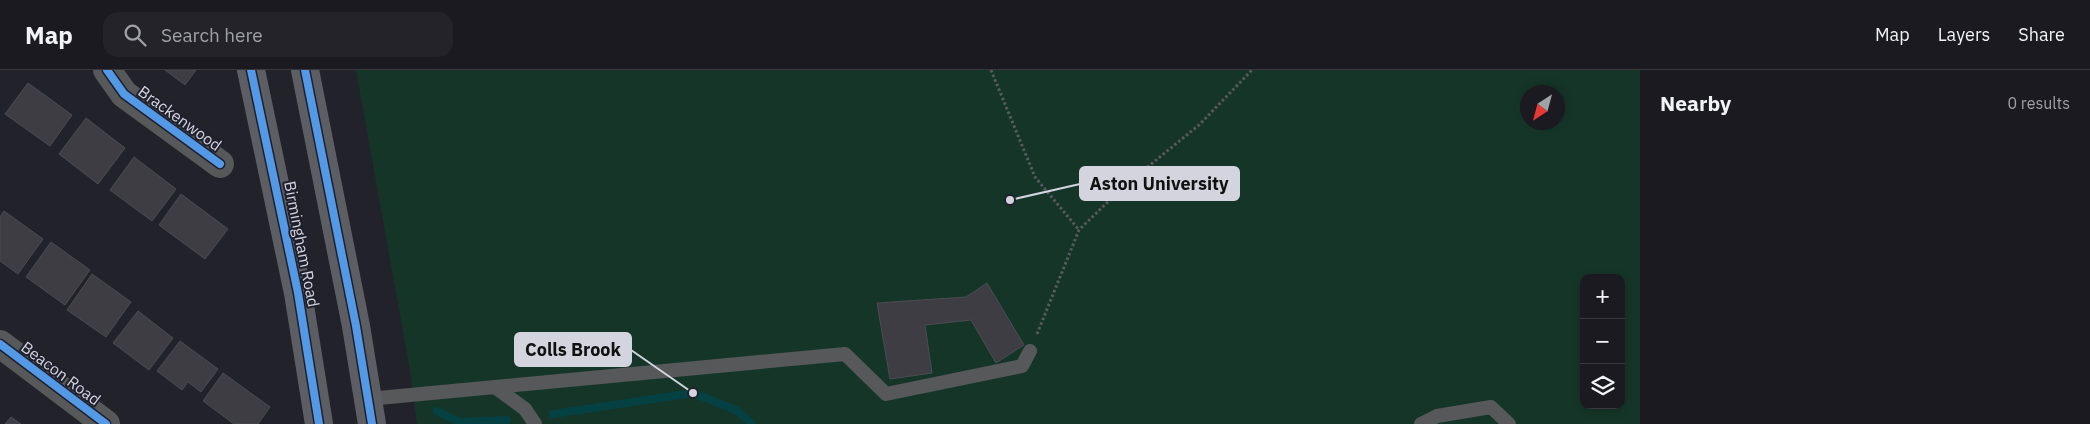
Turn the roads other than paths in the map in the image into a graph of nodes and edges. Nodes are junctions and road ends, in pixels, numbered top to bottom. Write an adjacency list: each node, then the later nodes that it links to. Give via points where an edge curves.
1 (107, 70): 4 (street, Brackenwood, via 124,94)
2 (251, 70): 10 (highway, Birmingham Road, via 298,293)
3 (305, 70): 8 (highway)
4 (220, 164)
5 (0, 344): 9 (street, Beacon Road)
6 (1030, 351): 7 (lane, via 1022,366 886,394 845,354)
7 (495, 387): 8 (lane); 11 (lane, via 525,409)
8 (370, 411)
9 (105, 424)
10 (319, 424)
11 (535, 424)
12 (1421, 424): 13 (lane, via 1436,416 1491,407)
13 (1509, 424)

